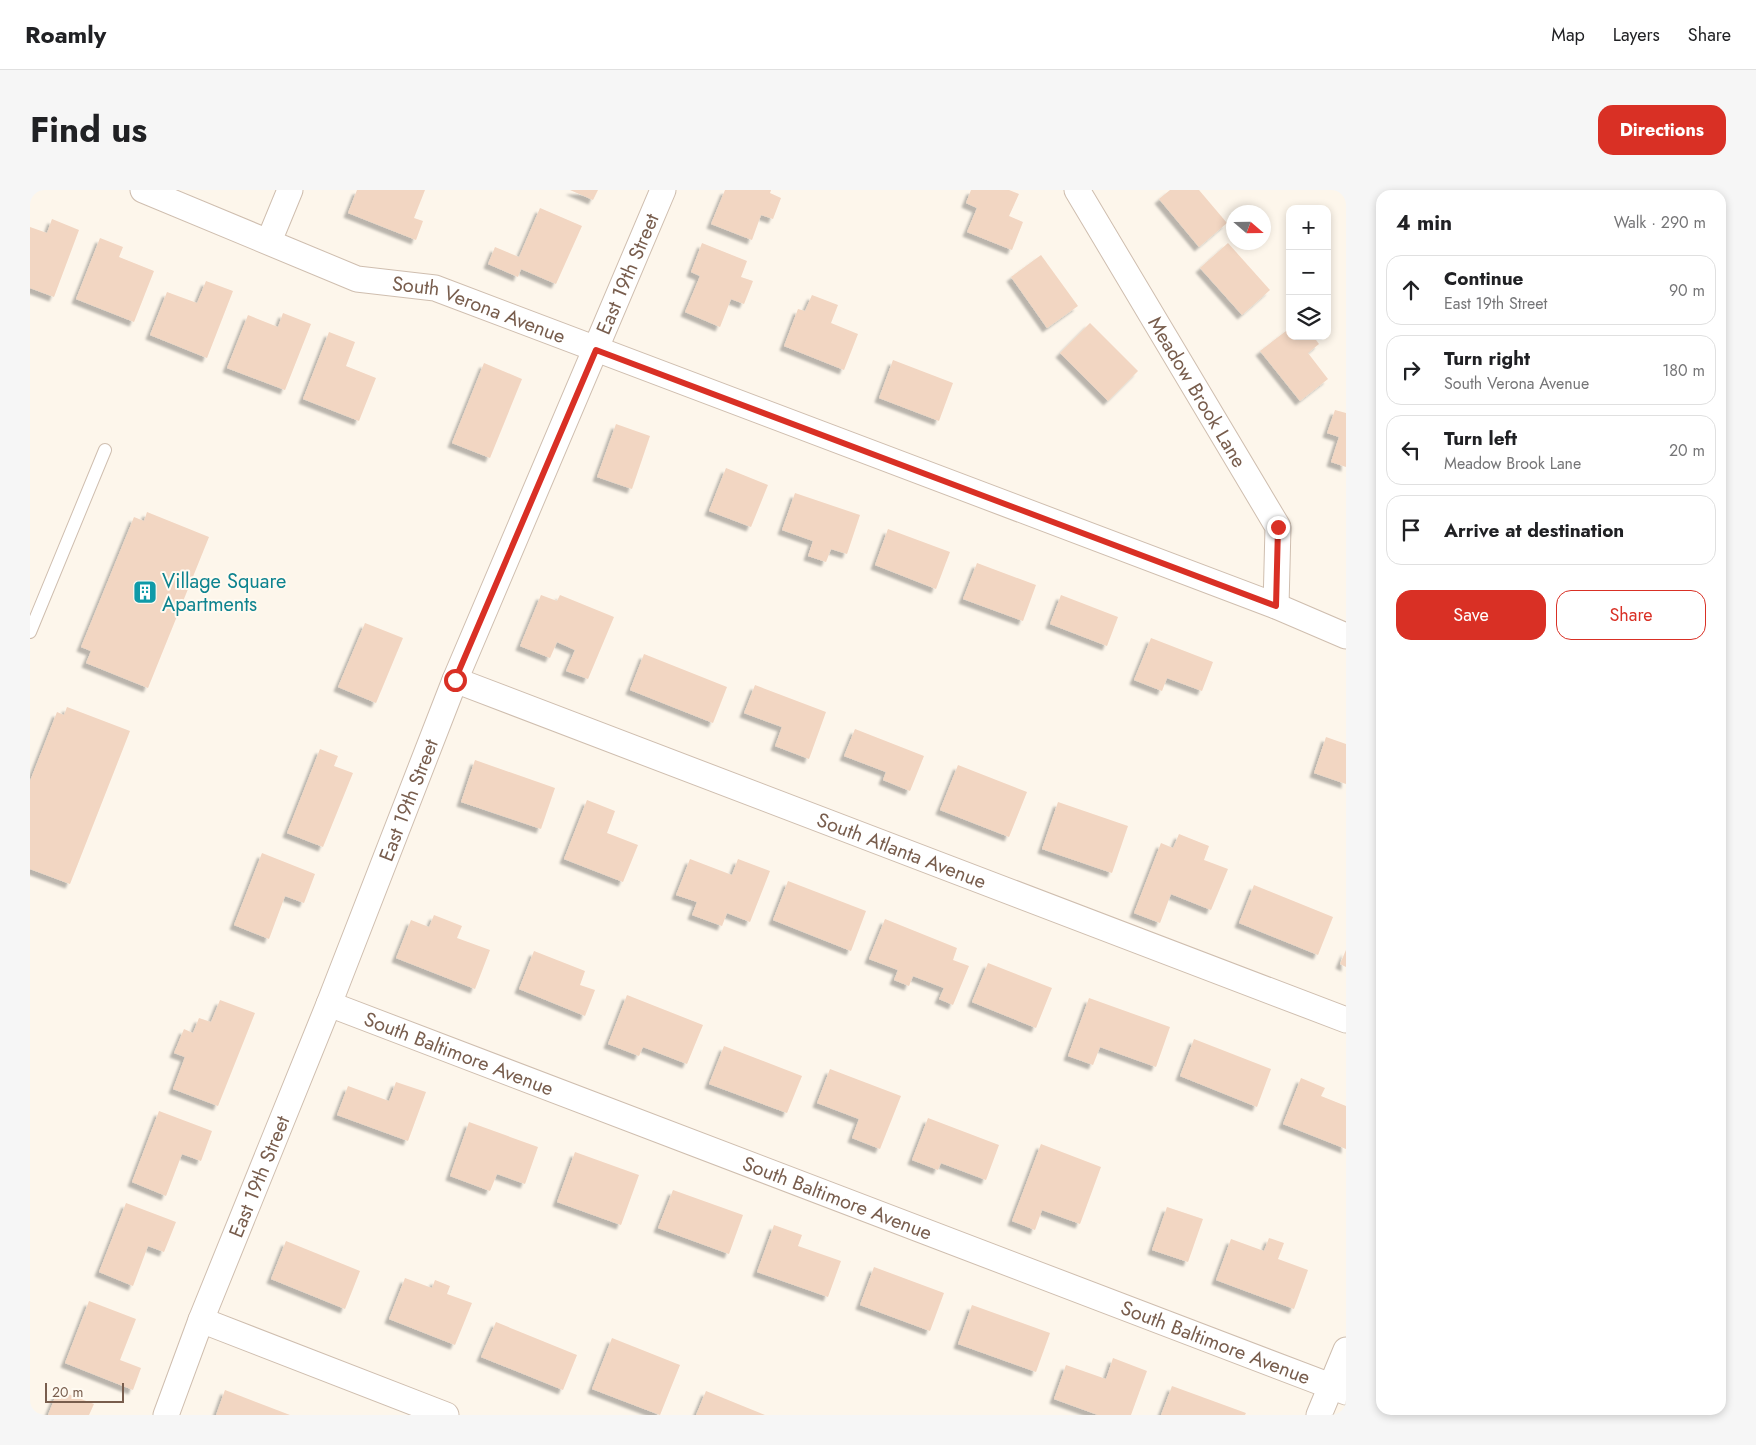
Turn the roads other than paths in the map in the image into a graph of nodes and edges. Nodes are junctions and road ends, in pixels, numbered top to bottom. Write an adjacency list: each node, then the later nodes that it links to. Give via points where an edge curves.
1 (143, 190): 5 (street, South Verona Avenue)
2 (290, 190): 5 (street)
3 (663, 190): 6 (street, East 19th Street)
4 (1077, 190): 8 (street, Meadow Brook Lane, via 1278,527)
5 (269, 241): 6 (street, South Verona Avenue, via 357,279 435,288)
6 (596, 350): 8 (street, South Verona Avenue); 11 (street, East 19th Street)
7 (105, 450): 9 (lane)
8 (1276, 606): 10 (street, South Verona Avenue)
9 (30, 632)
10 (1346, 636)
11 (455, 680): 12 (street, East 19th Street); 13 (street, South Atlanta Avenue)
12 (329, 1004): 14 (street, East 19th Street); 16 (street, South Baltimore Avenue)
13 (1346, 1020)
14 (201, 1320): 17 (street, East 19th Street); 18 (street)
15 (1346, 1350): 16 (street)
16 (1338, 1389): 19 (street)
17 (166, 1415)
18 (446, 1415)
19 (1319, 1415)

